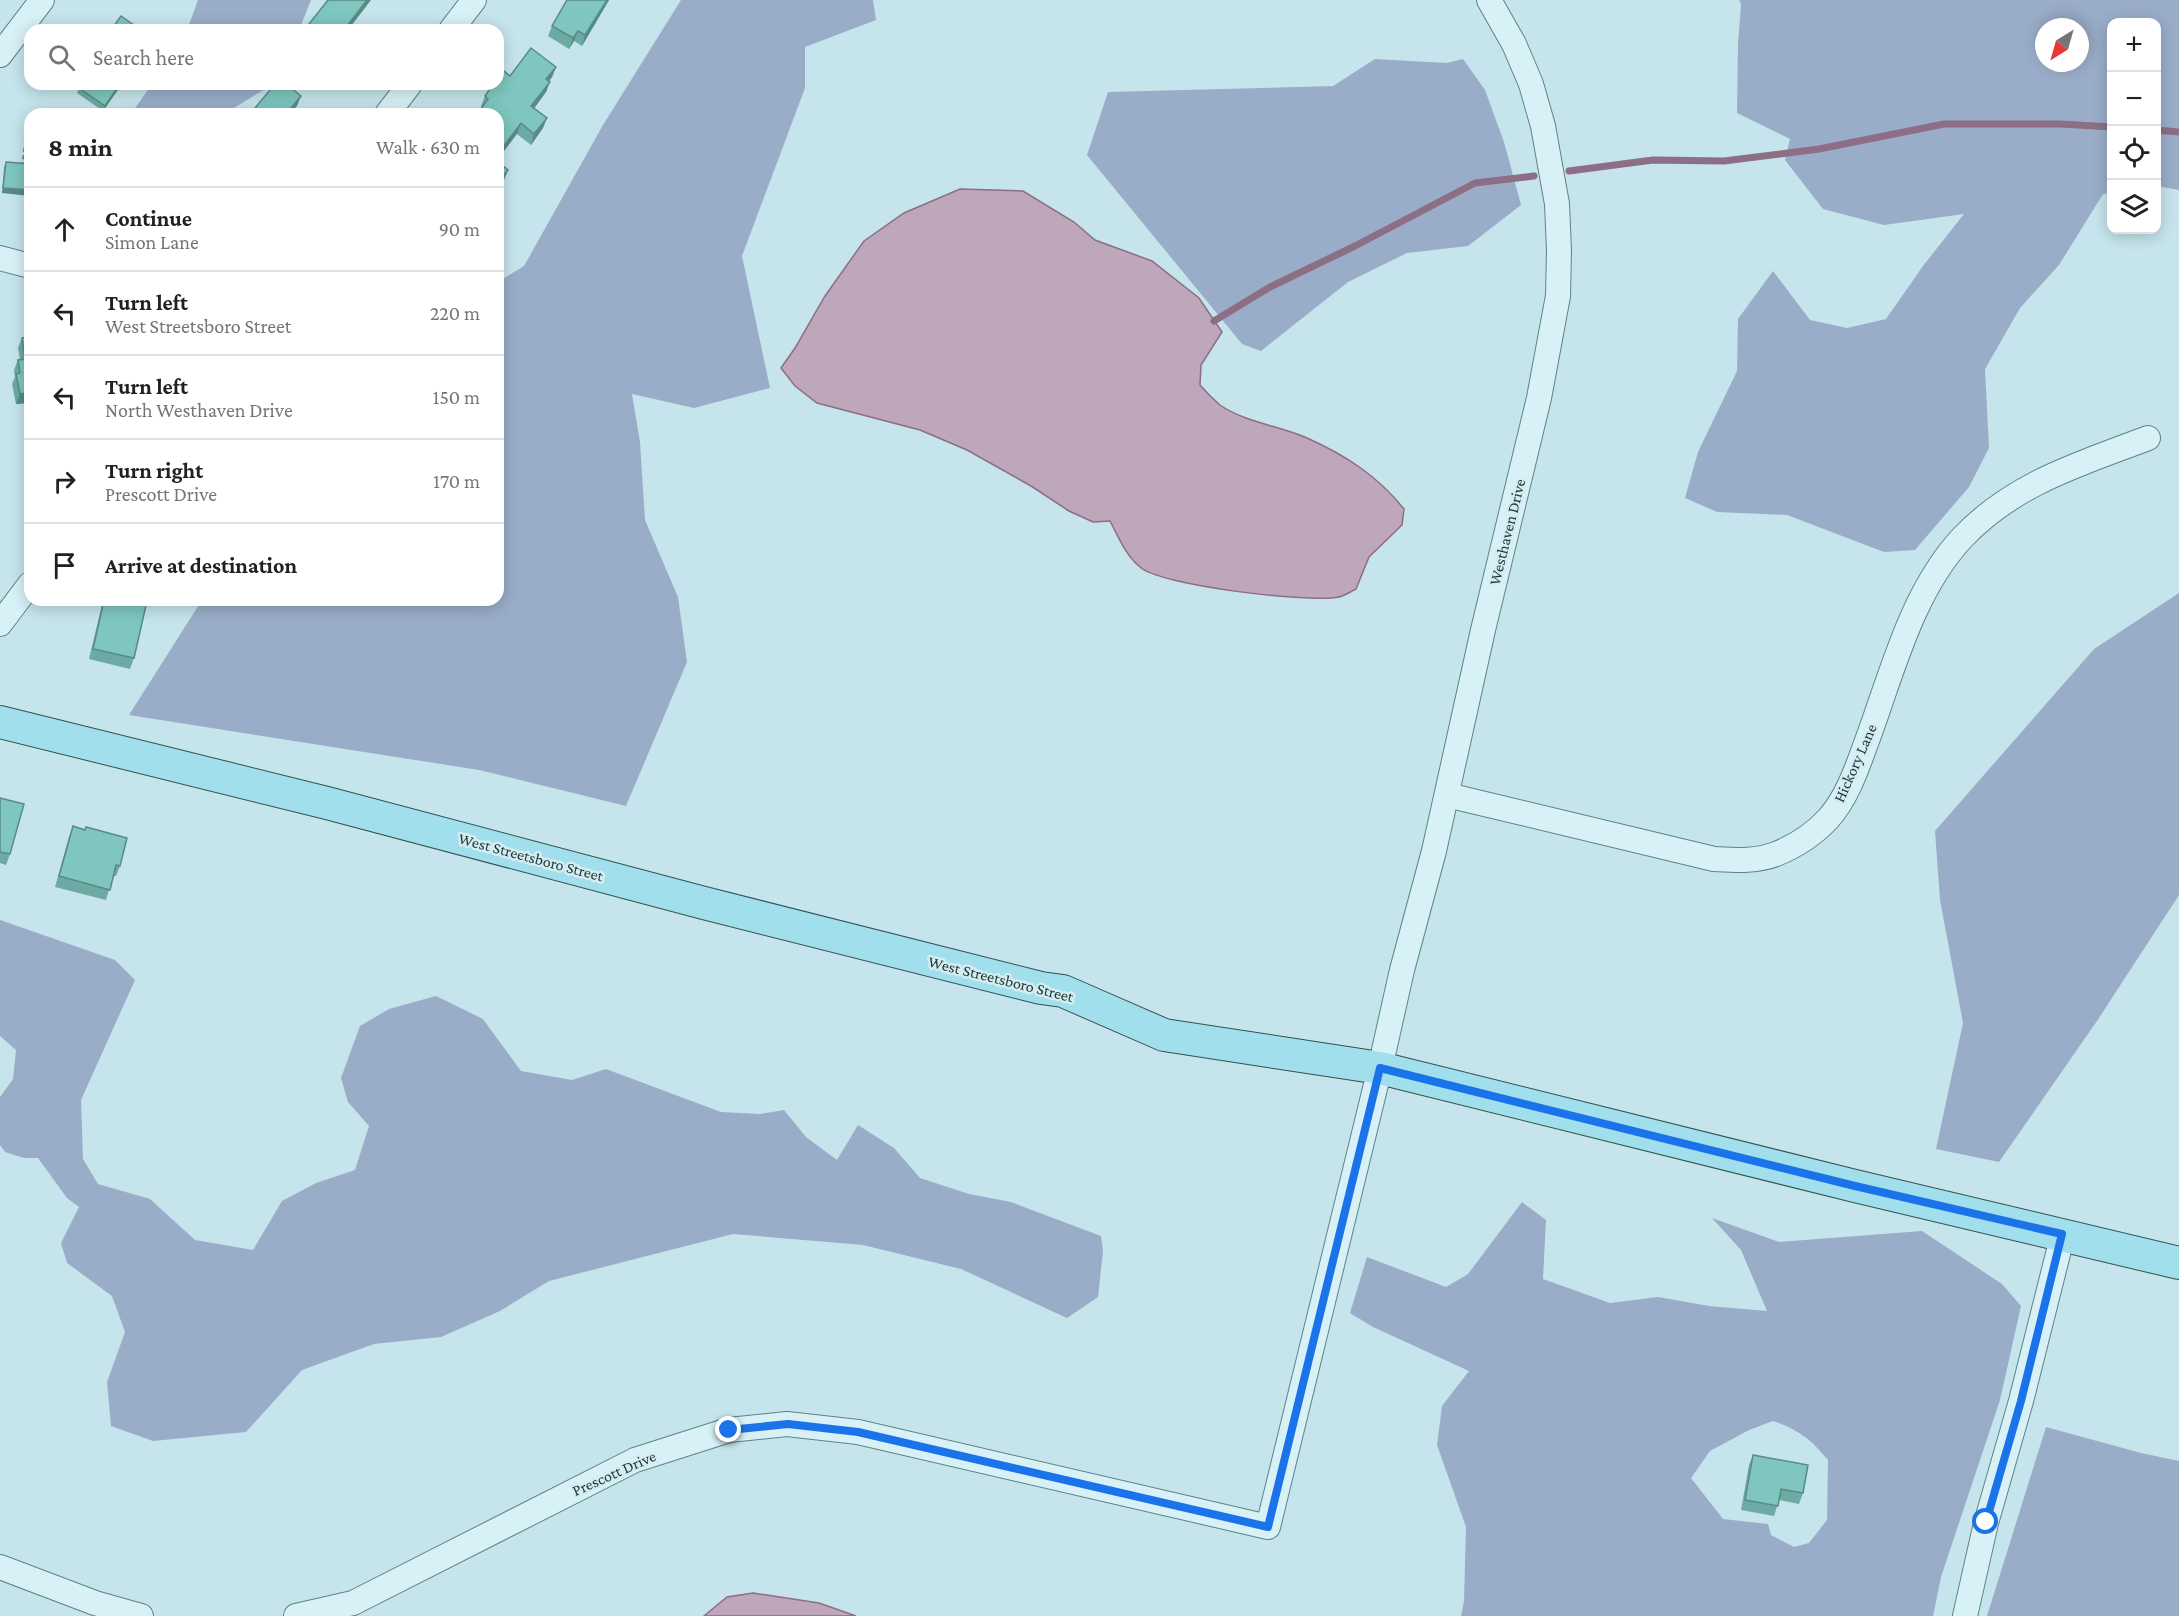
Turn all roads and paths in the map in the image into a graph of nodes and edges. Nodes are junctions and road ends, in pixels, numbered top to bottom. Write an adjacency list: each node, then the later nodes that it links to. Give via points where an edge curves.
1 (42, 0): 5 (street)
2 (474, 0): 4 (street)
3 (1489, 0): 14 (street, Westhaven Drive, via 1514,44 1543,126 1557,204 1558,296 1539,399)
4 (456, 24)
5 (0, 55)
6 (405, 90): 7 (street)
7 (392, 108)
8 (0, 258): 9 (street)
9 (24, 264)
10 (2148, 438): 14 (street, Hickory Lane, via 2049,476 2003,503 1963,538 1935,573 1914,613 1846,790 1829,818 1805,840 1775,855 1747,861 1714,859)
11 (24, 592): 12 (street)
12 (0, 624)
13 (0, 722): 15 (main road, West Streetsboro Street, via 1063,991 1164,1035)
14 (1447, 795): 15 (street, Westhaven Drive)
15 (1380, 1068): 16 (main road, West Streetsboro Street); 18 (street, Westhaven Drive)
16 (2062, 1234): 17 (main road, West Streetsboro Street); 22 (street)
17 (2179, 1263)
18 (1268, 1527): 21 (street, Prescott Drive, via 858,1432 788,1424 729,1430 635,1460 353,1603)
19 (0, 1567): 20 (street)
20 (141, 1616)
21 (296, 1616)
22 (1965, 1616)

